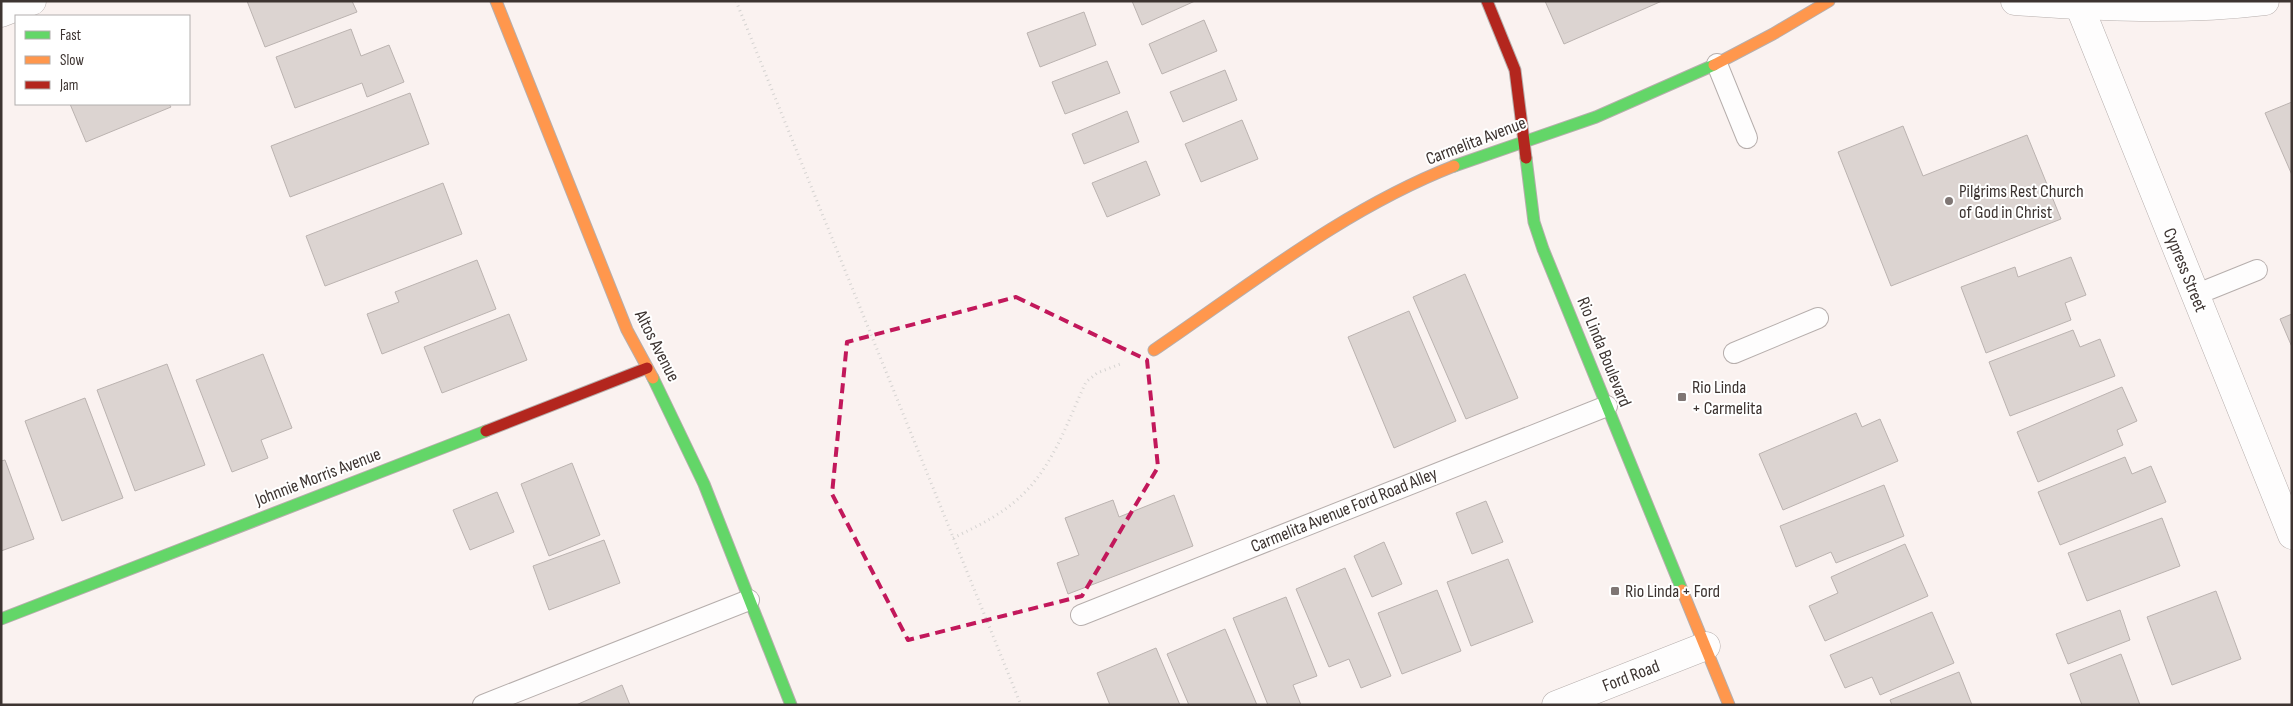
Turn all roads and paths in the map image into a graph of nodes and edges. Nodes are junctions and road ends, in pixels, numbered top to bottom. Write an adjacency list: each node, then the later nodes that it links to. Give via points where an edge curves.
1 (32, 1): 10 (street)
2 (496, 1): 19 (street, Altos Avenue, via 627,330)
3 (736, 1): 23 (path)
4 (1487, 1): 13 (street, Rio Linda Boulevard, via 1515,70)
5 (1829, 1): 9 (street, Carmelita Avenue)
6 (2015, 1): 8 (street)
7 (2265, 1): 8 (street, via 2164,7)
8 (2079, 6): 15 (street, Cypress Street)
9 (1801, 9): 11 (street, Carmelita Avenue, via 1752,47)
10 (1, 13)
11 (1717, 64): 12 (lane); 13 (street, Carmelita Avenue, via 1594,117)
12 (1747, 138)
13 (1524, 140): 17 (street, Carmelita Avenue, via 1416,182 1359,211 1279,261); 21 (street, Rio Linda Boulevard, via 1534,222)
14 (2257, 270): 15 (lane)
15 (2195, 294): 22 (street, Cypress Street)
16 (1818, 318): 18 (lane)
17 (1154, 350)
18 (1734, 353)
19 (647, 368): 24 (street, Altos Avenue, via 704,484); 26 (street, Johnnie Morris Avenue)
20 (1097, 373): 23 (path, via 1086,382 1043,470 1027,490 991,519)
21 (1607, 406): 25 (lane, Carmelita Avenue Ford Road Alley); 27 (street, Rio Linda Boulevard)
22 (2292, 535)
23 (953, 538): 30 (path)
24 (750, 600): 28 (lane); 29 (street, Altos Avenue)
25 (1081, 615)
26 (1, 619)
27 (1706, 646): 31 (street, Ford Road); 32 (street, Rio Linda Boulevard)
28 (483, 705)
29 (791, 705)
30 (1021, 705)
31 (1556, 705)
32 (1729, 705)

